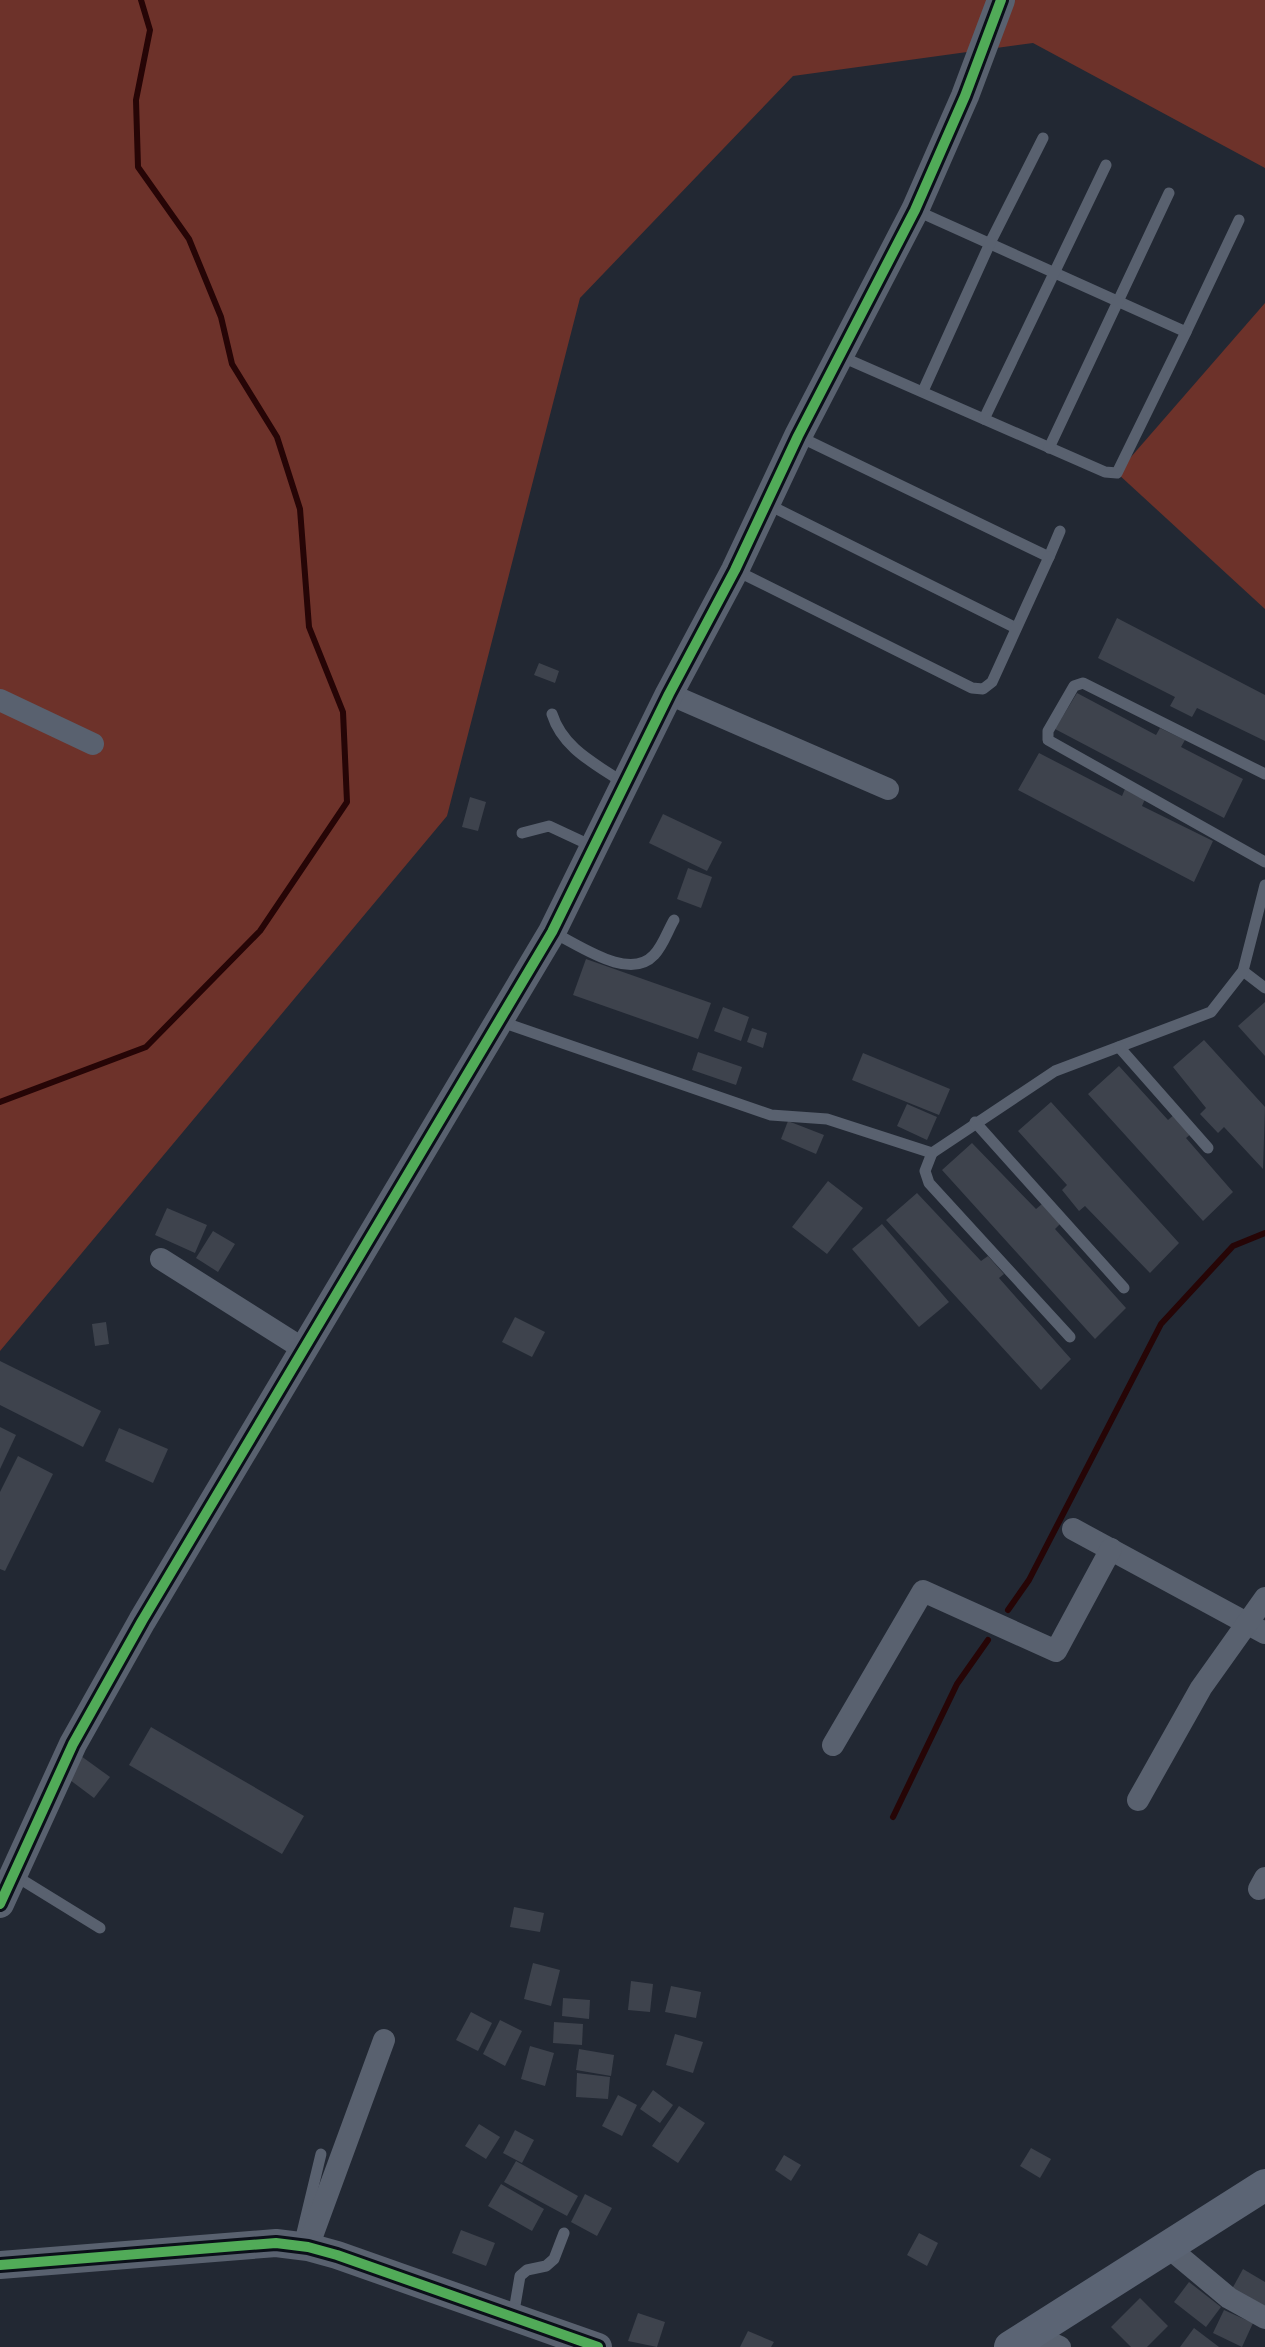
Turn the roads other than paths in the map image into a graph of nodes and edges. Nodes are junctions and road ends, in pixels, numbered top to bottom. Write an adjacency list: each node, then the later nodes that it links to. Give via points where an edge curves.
1 (1001, 0): 5 (street)
2 (1043, 138): 7 (lane)
3 (1106, 165): 8 (lane)
4 (1169, 192): 9 (lane)
5 (915, 210): 7 (lane); 11 (street)
6 (1238, 220): 10 (lane)
7 (991, 242): 8 (lane); 12 (lane)
8 (1054, 272): 9 (lane); 13 (lane)
9 (1118, 300): 10 (lane); 15 (lane)
10 (1186, 332): 15 (lane, via 1117,473)
11 (840, 356): 12 (lane); 14 (street)
12 (923, 391): 13 (lane)
13 (984, 420): 15 (lane)
14 (798, 436): 16 (street); 18 (lane)
15 (1049, 448)
16 (766, 504): 19 (street); 20 (lane)
17 (1060, 531): 18 (lane)
18 (1050, 557): 20 (lane)
19 (734, 570): 20 (lane, via 972,688 992,682); 21 (street)
20 (1016, 628)
21 (669, 694): 26 (street); 27 (street)
22 (0, 700): 24 (street)
23 (552, 714): 26 (lane, via 565,741)
24 (93, 744)
25 (1265, 774): 30 (lane, via 1083,684 1074,686 1048,731 1048,740)
26 (625, 784): 29 (street)
27 (888, 789)
28 (522, 833): 29 (lane, via 548,826)
29 (594, 847): 33 (street)
30 (1265, 862)
31 (1265, 885): 34 (lane)
32 (674, 920): 33 (lane, via 654,955 639,964 620,964)
33 (552, 932): 36 (street)
34 (1243, 971): 35 (lane); 37 (lane, via 1211,1012)
35 (1265, 988)
36 (502, 1022): 40 (lane, via 771,1116 826,1119); 44 (street)
37 (1118, 1048): 38 (lane, via 1055,1071); 39 (lane)
38 (975, 1122): 40 (lane); 42 (lane)
39 (1208, 1148)
40 (932, 1153): 43 (lane, via 925,1171 929,1183)
41 (161, 1259): 44 (street)
42 (1124, 1288)
43 (1070, 1337)
44 (305, 1350): 51 (street, via 73,1744)
45 (1073, 1528): 46 (street)
46 (1111, 1549): 48 (street); 49 (street, via 1056,1651 923,1591)
47 (1265, 1598): 48 (street)
48 (1257, 1629): 50 (street, via 1201,1688)
49 (833, 1745)
50 (1138, 1800)
51 (14, 1875): 52 (street); 53 (lane)
52 (0, 1904)
53 (100, 1928)
54 (384, 2040): 58 (street)
55 (321, 2154): 58 (lane)
56 (1259, 2195): 59 (main road)
57 (564, 2233): 61 (lane, via 546,2266 520,2276)
58 (303, 2246): 60 (street); 61 (street)
59 (1168, 2247): 62 (street, via 1229,2298); 63 (main road)
60 (0, 2265)
61 (513, 2317): 64 (street)
62 (1265, 2318)
63 (1034, 2342)
64 (598, 2347)

